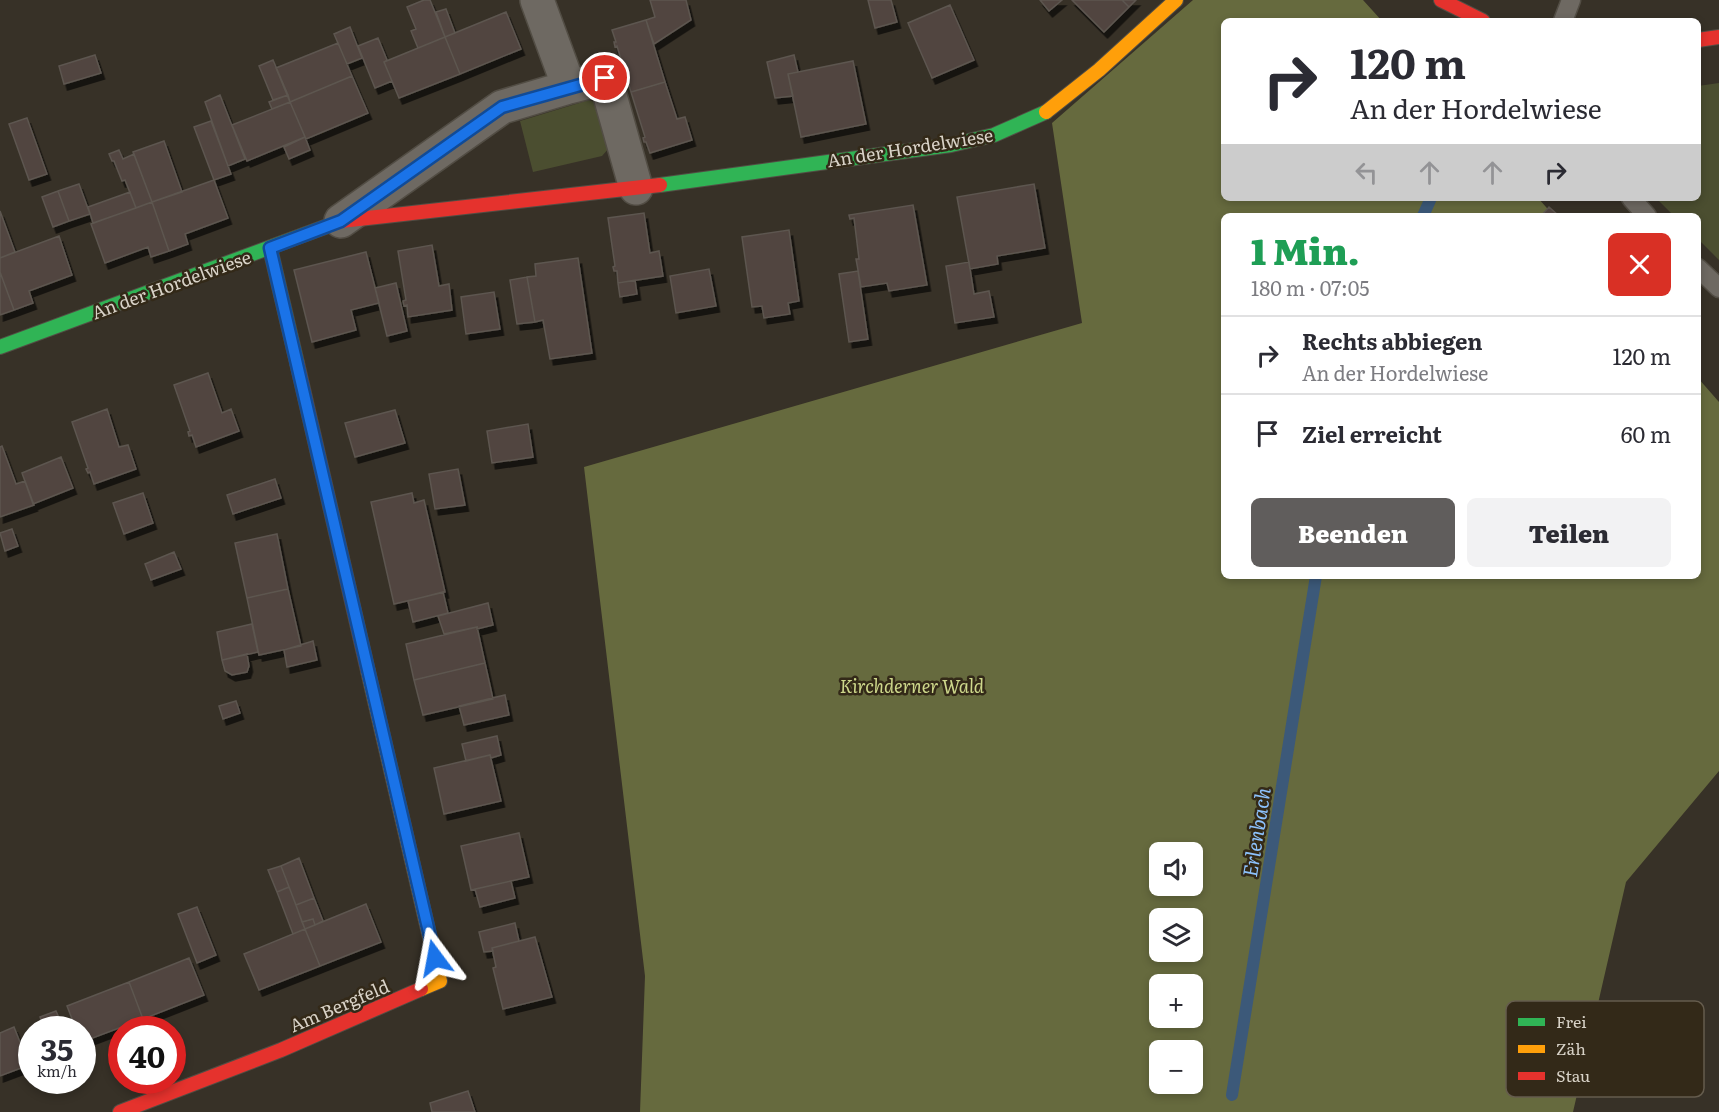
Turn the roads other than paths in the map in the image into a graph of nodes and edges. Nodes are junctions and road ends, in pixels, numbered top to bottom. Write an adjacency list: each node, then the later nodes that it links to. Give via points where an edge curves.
1 (537, 0): 9 (street)
2 (1176, 0): 10 (street, An der Hordelwiese, via 1042,115 994,135 951,145)
3 (1441, 0): 5 (street)
4 (1571, 0): 6 (lane)
5 (1477, 18)
6 (1564, 18)
7 (1719, 37): 8 (street)
8 (1701, 40)
9 (569, 87): 10 (street, An der Hordelwiese, via 605,78); 13 (street, An der Hordelwiese, via 502,107)
10 (636, 188): 13 (street, An der Hordelwiese)
11 (1633, 201): 12 (lane)
12 (1644, 213)
13 (341, 221): 14 (street, An der Hordelwiese)
14 (270, 248): 17 (street, An der Hordelwiese); 18 (street, Am Bergfeld, via 440,981 281,1050)
15 (1701, 271): 16 (lane)
16 (1719, 288)
17 (0, 347)
18 (120, 1112)

